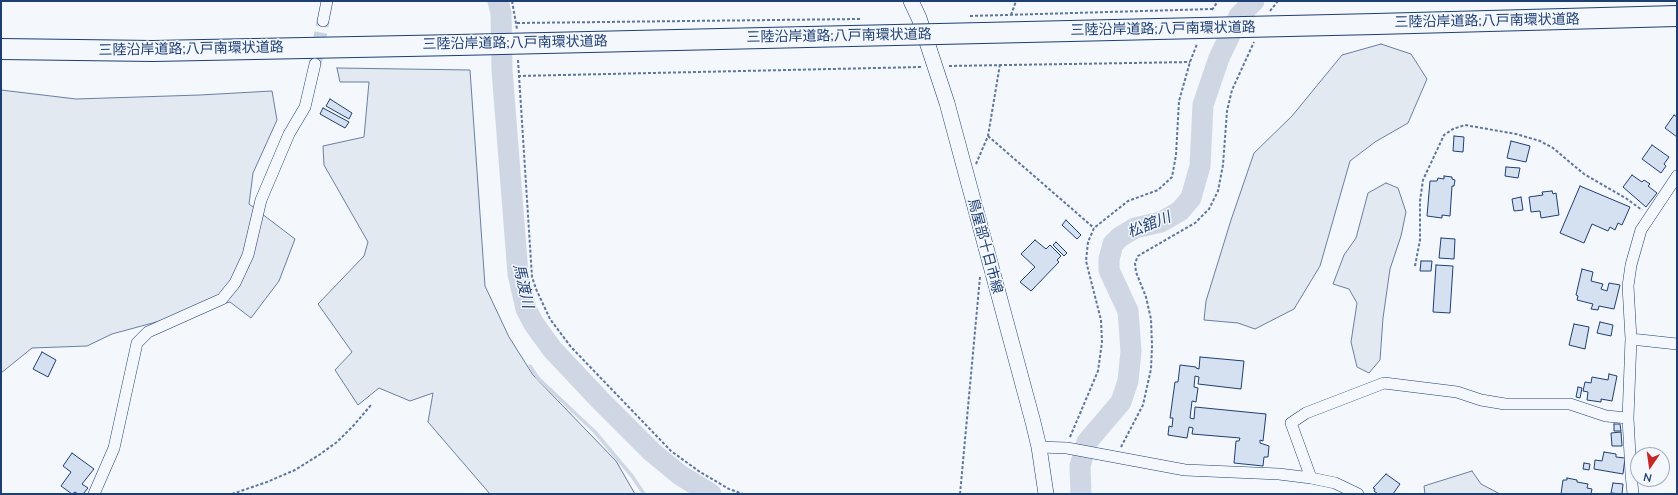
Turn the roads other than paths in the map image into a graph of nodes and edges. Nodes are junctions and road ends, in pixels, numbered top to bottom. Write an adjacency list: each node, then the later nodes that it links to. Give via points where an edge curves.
1 (327, 1): 4 (street)
2 (911, 1): 11 (main road, 鳥屋部十日市線, via 936,67)
3 (1677, 16): 5 (highway, 三陸沿岸道路;八戸南環状道路, bridge, via 458,45 153,51)
4 (323, 21)
5 (1, 49)
6 (315, 64): 13 (street, via 305,107 289,134 261,200 248,255 235,283 222,299 148,332 138,343 114,448)
7 (1677, 176): 8 (street, via 1640,230 1628,286)
8 (1631, 339): 9 (street); 10 (street)
9 (1677, 344)
10 (1628, 418): 12 (street, via 1606,416 1570,404 1505,404 1457,392 1384,383 1306,413 1291,423); 16 (street)
11 (1039, 447): 12 (street, via 1069,448 1185,470); 14 (main road, 鳥屋部十日市線)
12 (1311, 478): 15 (street, via 1335,483)
13 (94, 494)
14 (1046, 494)
15 (1358, 494)
16 (1634, 494)

